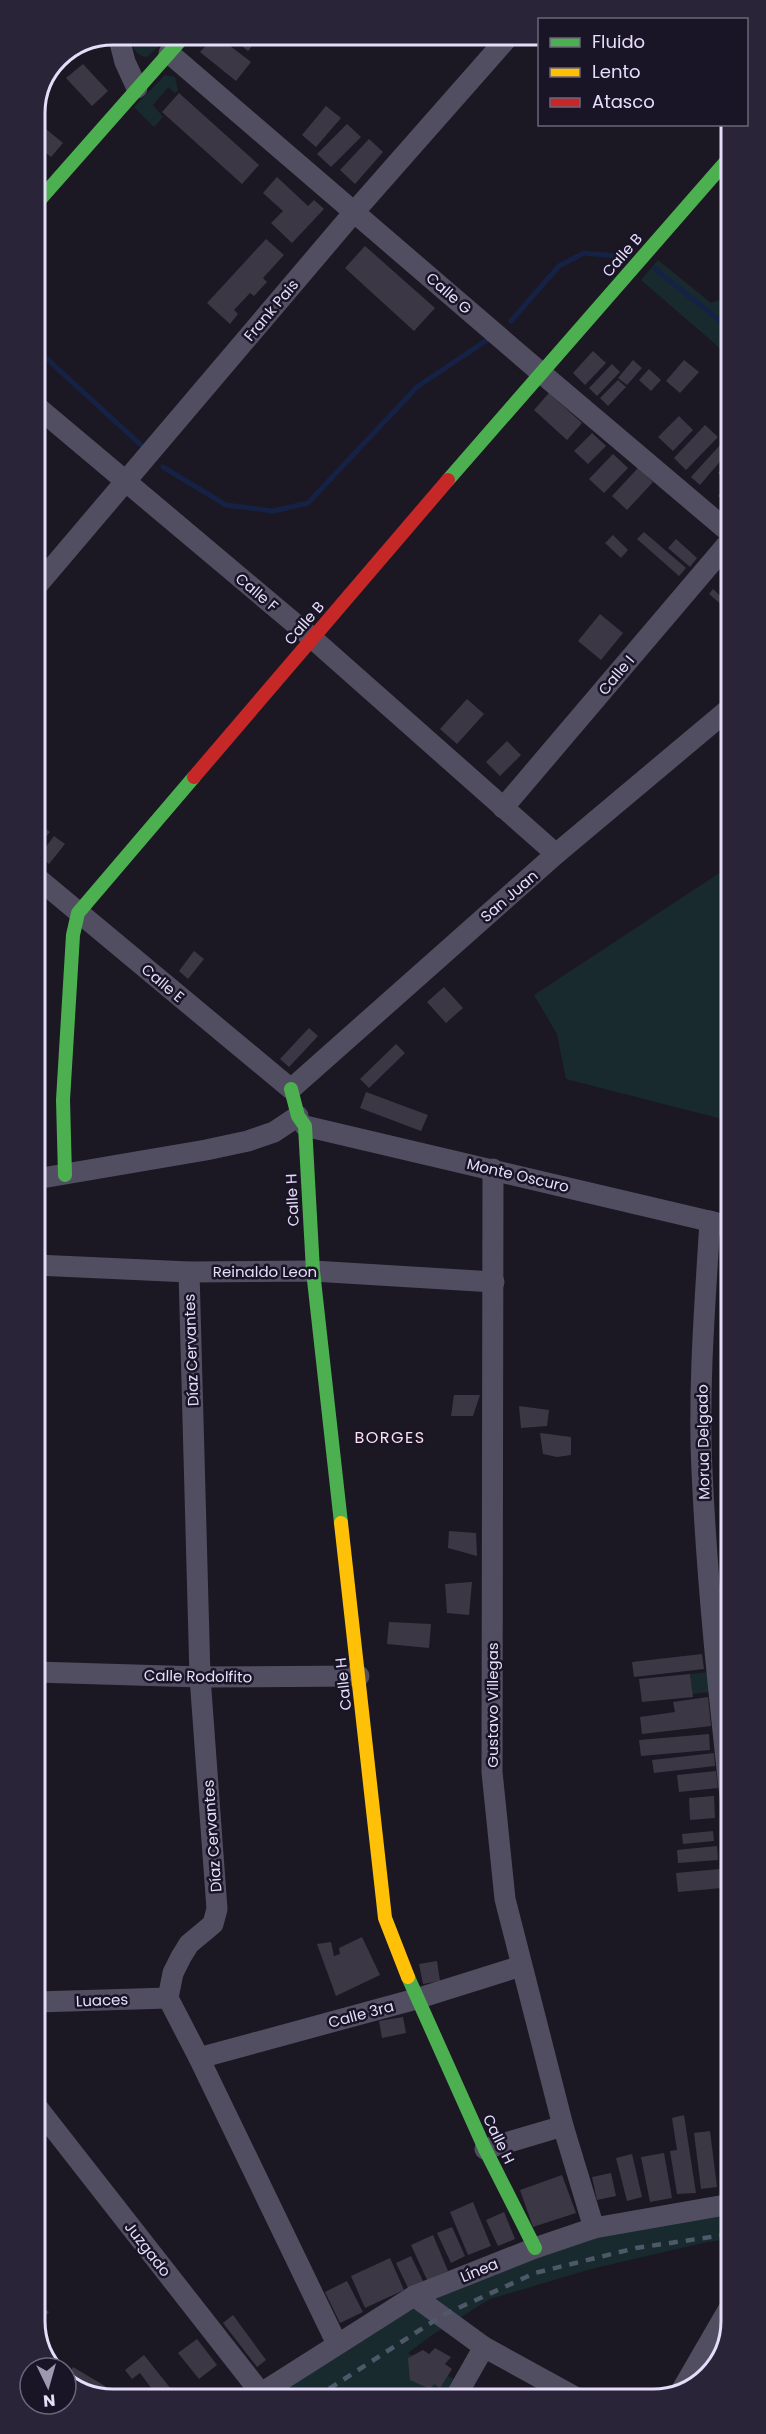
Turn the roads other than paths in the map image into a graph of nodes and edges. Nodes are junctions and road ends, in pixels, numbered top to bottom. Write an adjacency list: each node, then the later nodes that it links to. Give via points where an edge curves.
1 (121, 45): 5 (street)
2 (176, 45): 4 (street)
3 (501, 45): 8 (street, Frank Pais)
4 (169, 53): 5 (street); 8 (street, Calle G)
5 (137, 88): 7 (street)
6 (721, 167): 9 (street, Calle B)
7 (45, 194)
8 (355, 211): 9 (street, Calle G); 11 (street, Frank Pais)
9 (540, 372): 12 (street, Calle G); 15 (street, Calle B)
10 (45, 413): 11 (street, Calle F)
11 (126, 480): 14 (street, Frank Pais); 15 (street, Calle F)
12 (721, 525)
13 (721, 551): 17 (street, Calle I)
14 (45, 576)
15 (312, 638): 17 (street, Calle F); 20 (street, Calle B)
16 (721, 716): 18 (street, San Juan)
17 (503, 808): 18 (street, Calle F)
18 (556, 854): 21 (street, San Juan)
19 (45, 884): 20 (street, Calle E)
20 (78, 913): 21 (street, Calle E); 24 (street, Calle B, via 73,935 63,1100)
21 (291, 1089): 22 (street, Calle H)
22 (302, 1121): 23 (street, Monte Oscuro); 24 (street, via 248,1141); 28 (street, Calle H)
23 (493, 1169): 26 (street, Monte Oscuro); 30 (street, Gustavo Villegas)
24 (65, 1175): 25 (street)
25 (45, 1178)
26 (720, 1224): 34 (street, Morua Delgado, via 702,1339 702,1470)
27 (45, 1265): 29 (street, Reinaldo Leon)
28 (313, 1271): 29 (street, Reinaldo Leon); 30 (street, Reinaldo Leon); 32 (street, Calle H)
29 (189, 1272): 33 (street, Díaz Cervantes)
30 (494, 1282): 35 (street, Gustavo Villegas, via 492,1772 505,1899)
31 (45, 1672): 33 (street, Calle Rodolfito)
32 (359, 1676): 33 (street, Calle Rodolfito); 37 (street, Calle H, via 385,1918)
33 (200, 1677): 36 (street, Díaz Cervantes, via 217,1918 181,1957)
34 (721, 1707)
35 (521, 1966): 37 (street, Calle 3ra); 41 (street, Gustavo Villegas)
36 (168, 1998): 38 (street, Luaces); 39 (street)
37 (416, 1999): 39 (street, Calle 3ra); 42 (street, Calle H)
38 (45, 2002)
39 (199, 2058): 48 (street)
40 (45, 2118): 51 (street, Juzgado)
41 (563, 2126): 42 (street); 44 (street, Gustavo Villegas)
42 (485, 2149): 45 (street, Calle H)
43 (721, 2206): 44 (street, Línea)
44 (594, 2228): 45 (street, Línea)
45 (535, 2248): 46 (street, Línea)
46 (414, 2296): 48 (street, Línea); 49 (street)
47 (721, 2324): 50 (street)
48 (337, 2344): 52 (street, Línea)
49 (484, 2347): 53 (street); 54 (street)
50 (688, 2380)
51 (251, 2389)
52 (266, 2389)
53 (460, 2389)
54 (560, 2389)

